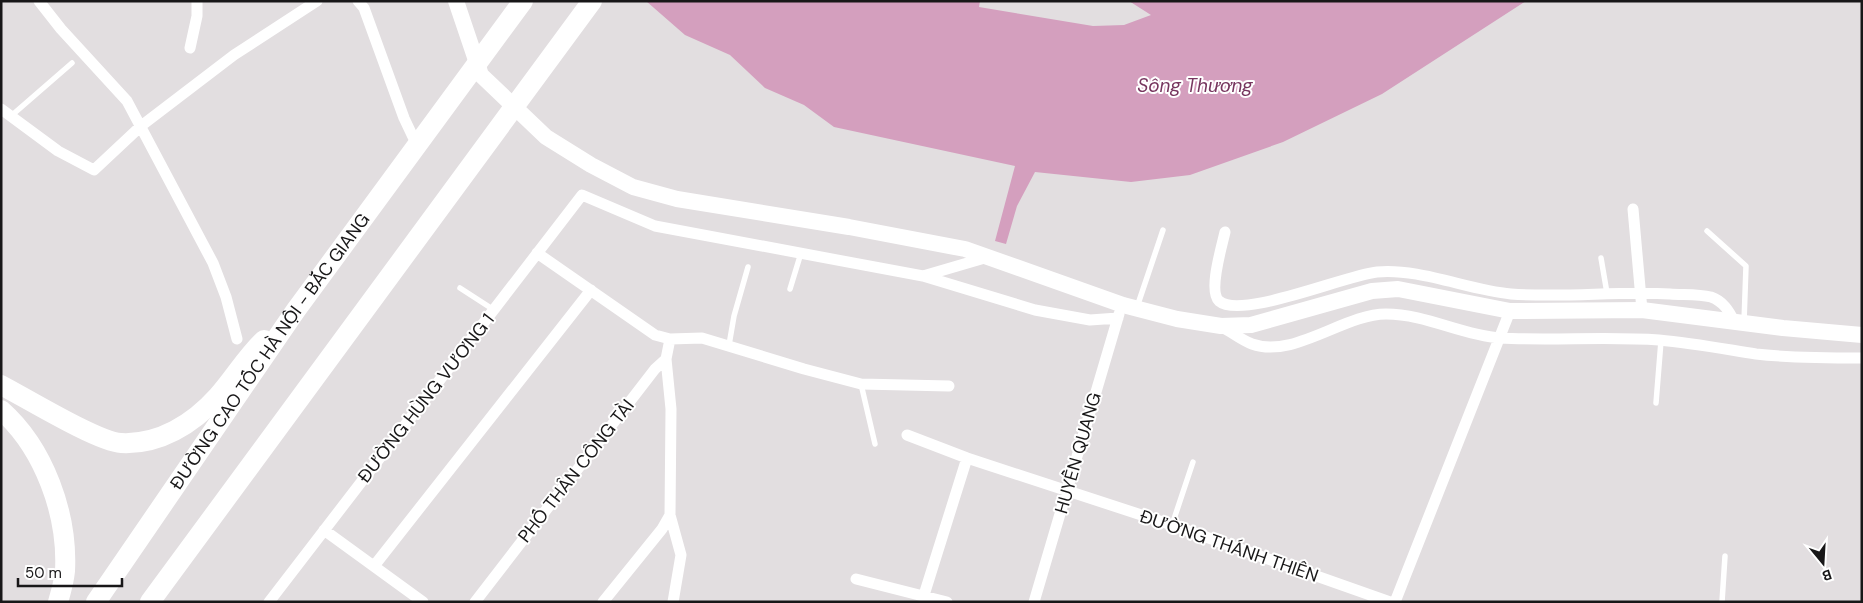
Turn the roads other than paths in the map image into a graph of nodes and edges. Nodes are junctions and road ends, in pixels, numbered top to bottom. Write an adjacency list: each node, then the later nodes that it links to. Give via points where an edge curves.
1 (39, 1): 11 (street, via 127,101)
2 (197, 1): 8 (street)
3 (317, 1): 11 (street, via 234,55)
4 (358, 1): 12 (street, via 364,8)
5 (456, 1): 19 (street, via 481,76 546,136 590,165 633,187 677,199 925,240)
6 (523, 1): 28 (highway, ĐƯỜNG CAO TỐC HÀ NỘI - BẮC GIANG)
7 (592, 1): 58 (highway)
8 (190, 48)
9 (72, 63): 10 (lane)
10 (6, 113): 11 (street, via 58,151 94,170)
11 (140, 126): 37 (street, via 212,262 226,297)
12 (413, 137)
13 (1633, 209): 26 (street)
14 (1163, 230): 31 (lane)
15 (1707, 231): 33 (lane, via 1746,266)
16 (1225, 232): 27 (street, via 1214,285 1219,301 1227,304 1262,304 1356,276 1390,272 1510,294)
17 (537, 253): 18 (street, ĐƯỜNG HÙNG VƯƠNG 1, via 582,195 655,226); 25 (street); 29 (street, ĐƯỜNG HÙNG VƯƠNG 1)
18 (801, 253): 22 (street); 24 (lane)
19 (988, 257): 22 (street); 31 (street)
20 (1601, 258): 27 (lane)
21 (748, 267): 40 (lane)
22 (923, 276): 31 (street, via 1035,310 1090,320)
23 (460, 288): 29 (lane)
24 (790, 289)
25 (591, 290): 38 (street, via 655,335); 57 (street)
26 (1640, 292): 27 (street); 30 (street); 33 (street, via 1713,298)
27 (1607, 293)
28 (296, 310): 44 (highway, via 251,352 217,397 188,423 154,440 120,443 96,435); 62 (highway, ĐƯỜNG CAO TỐC HÀ NỘI - BẮC GIANG)
29 (494, 310): 55 (street, ĐƯỜNG HÙNG VƯƠNG 1)
30 (1642, 310): 32 (street); 33 (street)
31 (1126, 311): 34 (street); 52 (street, HUYỀN QUANG)
32 (1510, 311): 34 (street, via 1387,289 1251,326); 36 (street)
33 (1739, 322): 35 (street)
34 (1221, 326): 36 (street, via 1251,344 1266,346 1288,344 1369,316 1393,314 1428,319 1452,328)
35 (1862, 334)
36 (1500, 338): 39 (street); 73 (street)
37 (237, 339)
38 (670, 339): 40 (street, via 702,338); 42 (street)
39 (1661, 341): 41 (street, via 1784,356); 46 (lane)
40 (729, 345): 43 (street)
41 (1862, 358)
42 (666, 359): 53 (street, via 671,409); 67 (street, PHỐ THÂN CÔNG TÀI)
43 (861, 384): 45 (street); 49 (lane)
44 (1, 385)
45 (949, 386)
46 (1656, 404)
47 (1, 410): 61 (highway, via 14,421 38,458 55,497 63,535 65,572)
48 (907, 435): 50 (street, ĐƯỜNG THÁNH THIÊN)
49 (875, 444)
50 (967, 458): 52 (street, ĐƯỜNG THÁNH THIÊN); 60 (street)
51 (1192, 462): 54 (lane)
52 (1068, 491): 54 (street, ĐƯỜNG THÁNH THIÊN); 71 (street, HUYỀN QUANG)
53 (670, 515): 68 (street); 69 (street, via 681,555)
54 (1172, 525): 72 (street, ĐƯỜNG THÁNH THIÊN)
55 (324, 530): 57 (street); 65 (street, ĐƯỜNG HÙNG VƯƠNG 1)
56 (1725, 556): 74 (lane)
57 (374, 566): 66 (street)
58 (173, 572): 63 (highway); 64 (highway)
59 (856, 580): 60 (street)
60 (924, 595): 70 (street)
61 (58, 602)
62 (96, 602)
63 (150, 602)
64 (158, 602)
65 (269, 602)
66 (423, 602)
67 (475, 602)
68 (603, 602)
69 (673, 602)
70 (947, 602)
71 (1034, 602)
72 (1390, 602)
73 (1394, 602)
74 (1722, 602)

